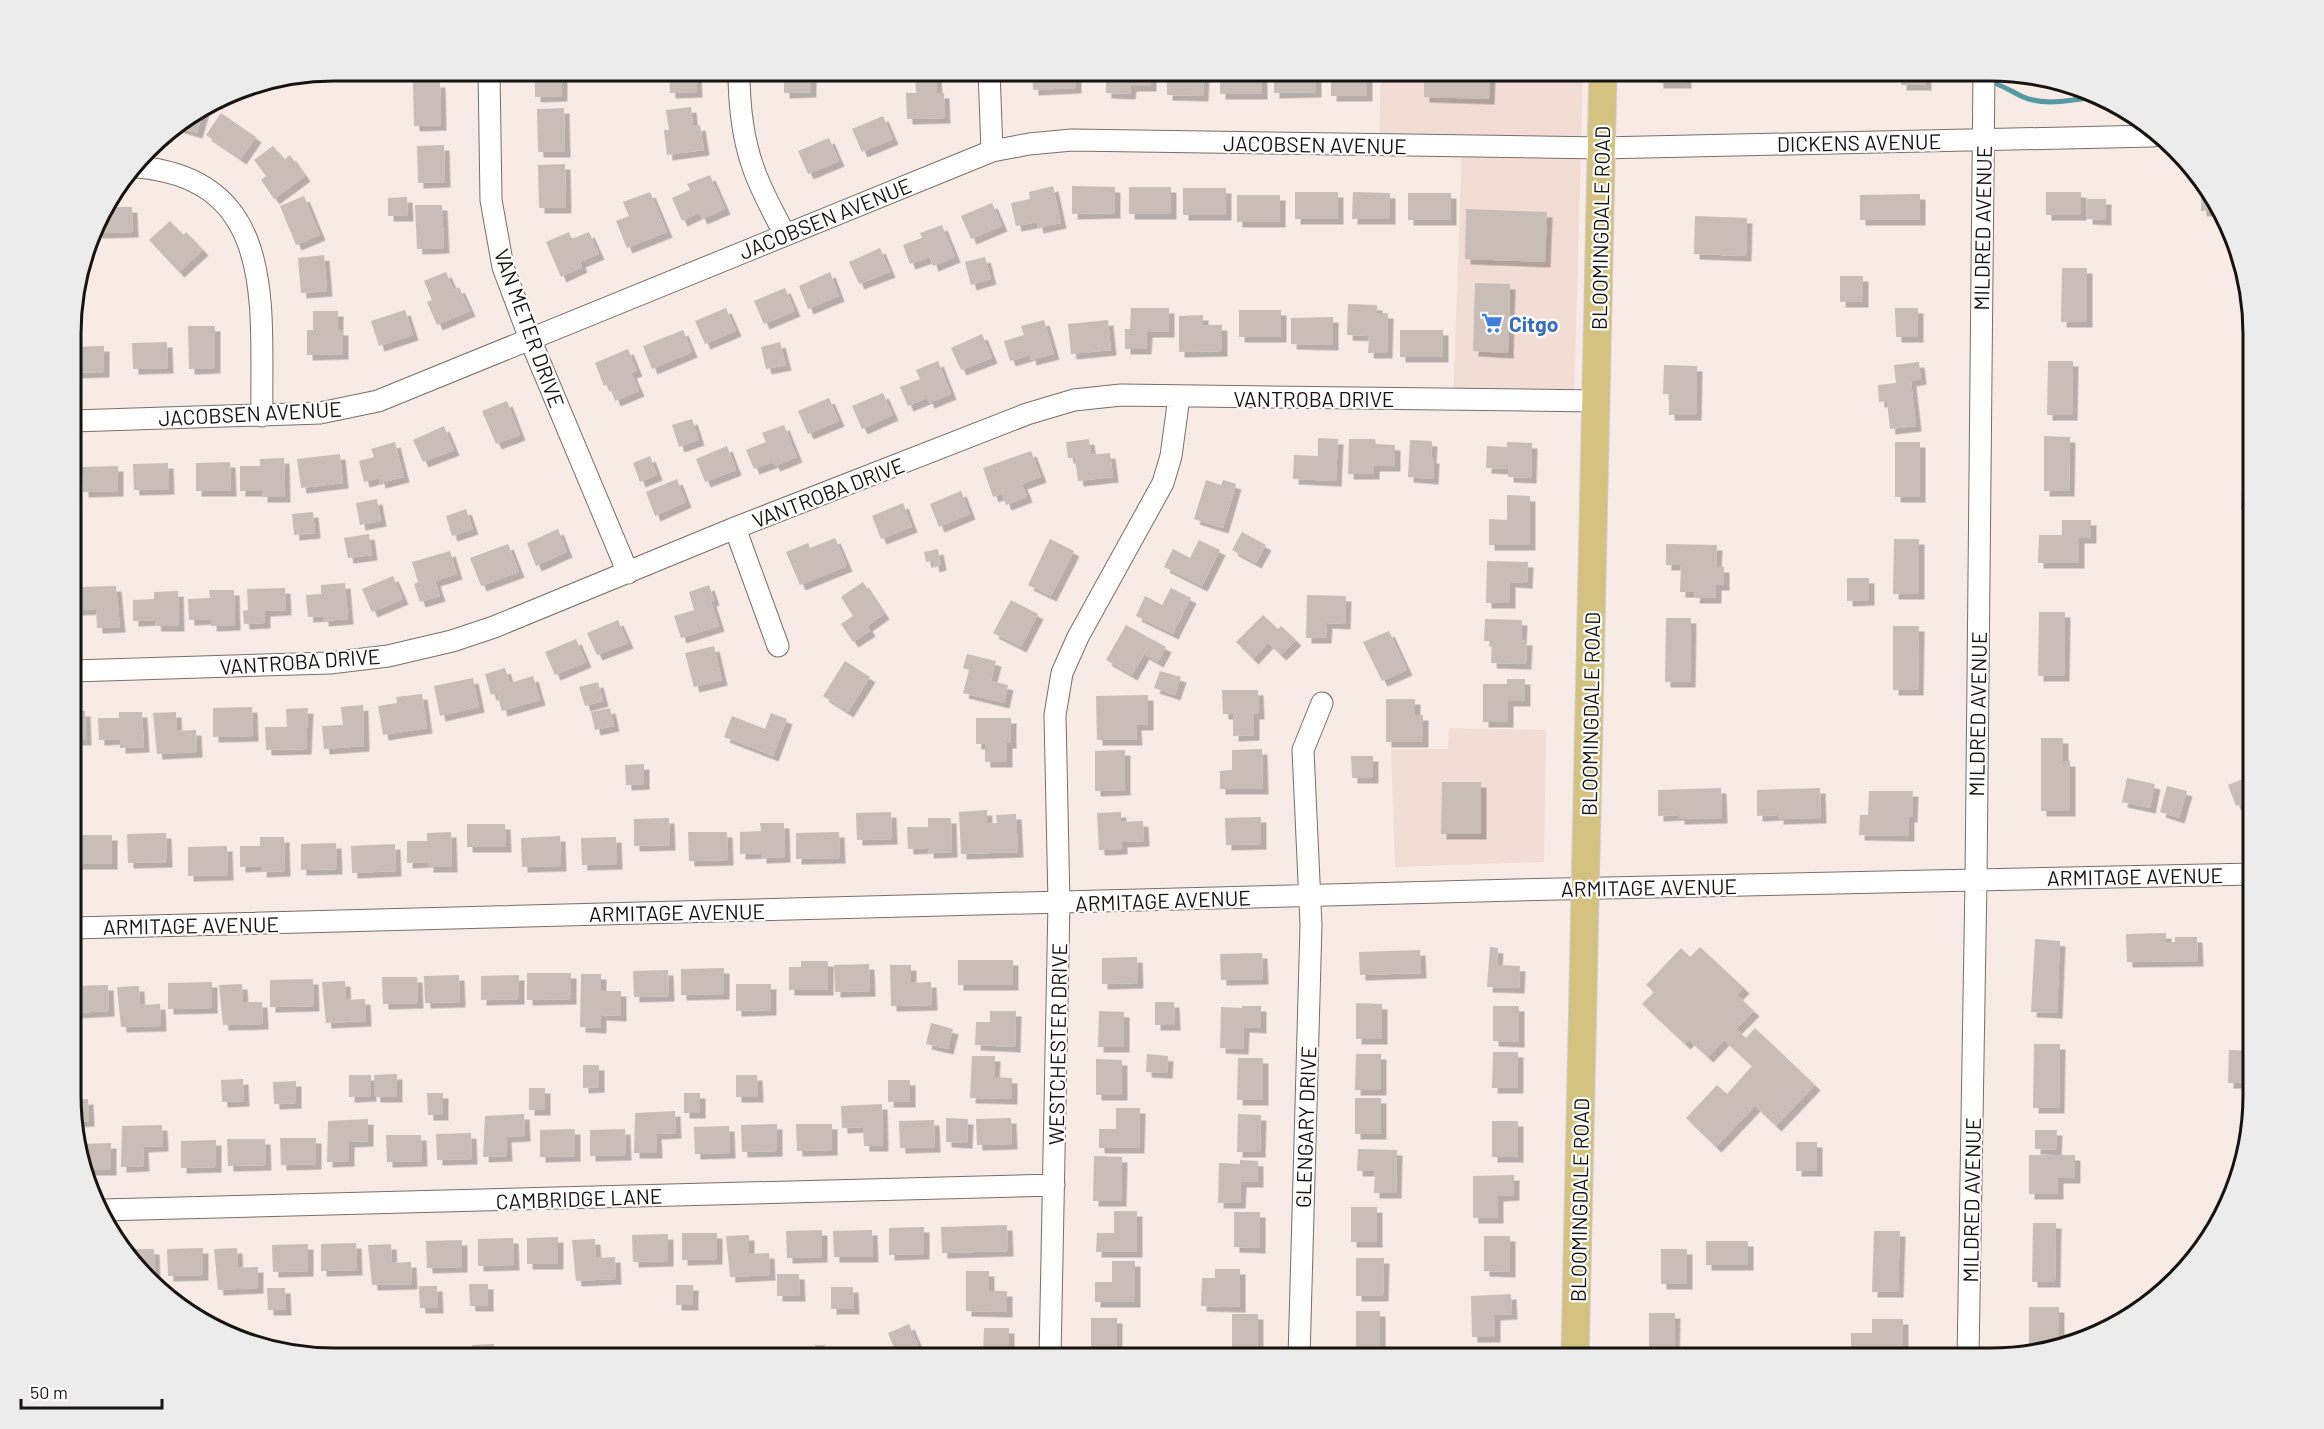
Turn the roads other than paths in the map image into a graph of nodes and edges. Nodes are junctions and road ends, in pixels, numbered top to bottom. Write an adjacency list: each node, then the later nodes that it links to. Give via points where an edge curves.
1 (489, 81): 12 (street, VAN METER DRIVE, via 491,200 503,267)
2 (739, 81): 11 (street, via 745,142)
3 (989, 81): 9 (street)
4 (1603, 81): 8 (main road, BLOOMINGDALE ROAD)
5 (1984, 81): 7 (street, MILDRED AVENUE)
6 (2148, 136): 7 (street, DICKENS AVENUE)
7 (1983, 139): 8 (street, DICKENS AVENUE); 23 (street, MILDRED AVENUE)
8 (1601, 148): 9 (street, JACOBSEN AVENUE, via 1072,140); 14 (main road, BLOOMINGDALE ROAD)
9 (992, 151): 11 (street, JACOBSEN AVENUE)
10 (143, 168): 15 (street, via 177,174 203,186 222,201 248,240 260,288)
11 (785, 235): 12 (street, JACOBSEN AVENUE)
12 (530, 339): 15 (street, JACOBSEN AVENUE, via 378,402 320,413); 18 (street, VAN METER DRIVE)
13 (1179, 397): 14 (street, VANTROBA DRIVE); 17 (street, VANTROBA DRIVE, via 1101,396 1055,405); 26 (street, WESTCHESTER DRIVE, via 1171,456 1162,483 1078,637 1059,684 1055,715)
14 (1596, 401): 24 (main road, BLOOMINGDALE ROAD)
15 (262, 416): 16 (street, JACOBSEN AVENUE)
16 (81, 421)
17 (735, 528): 18 (street, VANTROBA DRIVE); 19 (street)
18 (628, 573): 20 (street, VANTROBA DRIVE, via 494,627 388,656 330,663)
19 (778, 646)
20 (81, 671)
21 (1322, 703): 25 (street, GLENGARY DRIVE, via 1303,750)
22 (2243, 874): 23 (street, ARMITAGE AVENUE)
23 (1976, 880): 24 (street, ARMITAGE AVENUE); 33 (street, MILDRED AVENUE)
24 (1586, 888): 25 (street, ARMITAGE AVENUE); 32 (main road, BLOOMINGDALE ROAD)
25 (1308, 895): 26 (street, ARMITAGE AVENUE); 31 (street, GLENGARY DRIVE, via 1311,925)
26 (1059, 903): 27 (street, ARMITAGE AVENUE); 28 (street, WESTCHESTER DRIVE)
27 (81, 928)
28 (1054, 1185): 29 (street, CAMBRIDGE LANE); 30 (street, WESTCHESTER DRIVE)
29 (109, 1210)
30 (1050, 1348)
31 (1299, 1348)
32 (1575, 1348)
33 (1968, 1348)

